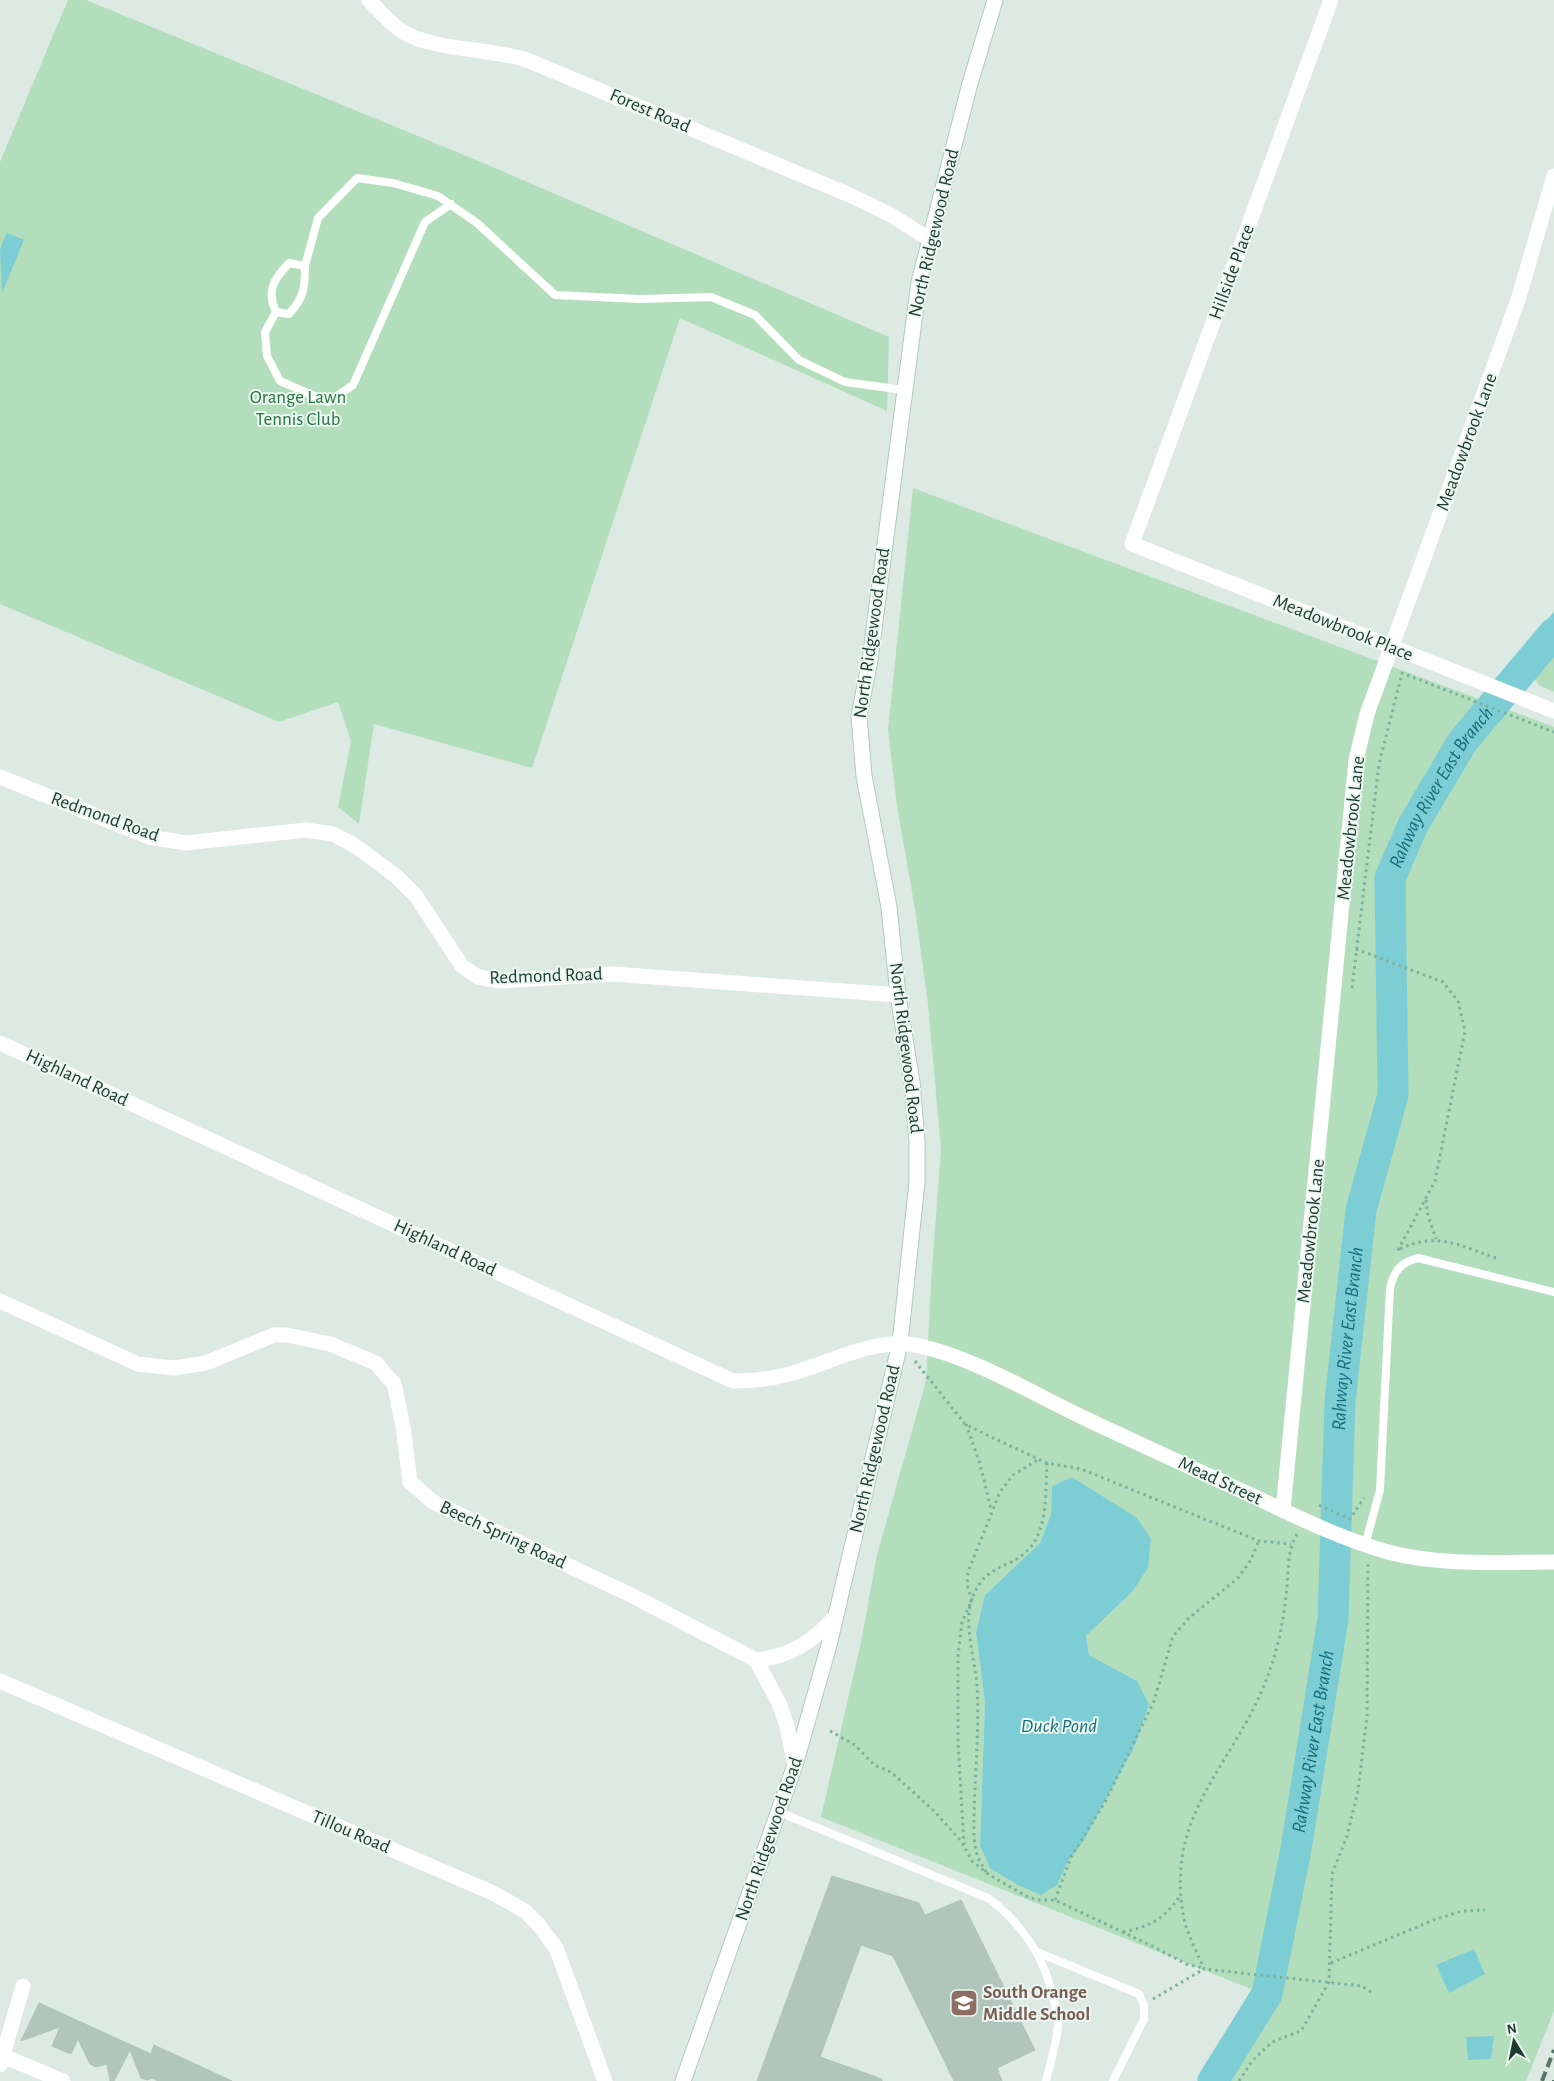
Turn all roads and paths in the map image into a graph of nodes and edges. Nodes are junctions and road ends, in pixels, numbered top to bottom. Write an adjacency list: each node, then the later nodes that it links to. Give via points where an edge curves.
1 (369, 0): 6 (street, Forest Road, via 402,31 426,41 506,53 528,60 852,196)
2 (995, 0): 6 (street, North Ridgewood Road)
3 (1331, 0): 10 (street, Hillside Place)
4 (1554, 176): 11 (street, Meadowbrook Lane, via 1518,300)
5 (450, 204): 7 (lane, via 438,196 393,183 357,178 318,218); 8 (lane, via 425,222 352,384 328,402 280,381 267,356 265,332); 9 (lane, via 477,223 555,295 639,299 711,297 756,315 799,360 829,375 845,382)
6 (929, 239): 9 (street, North Ridgewood Road, via 919,282)
7 (305, 266): 8 (lane, via 301,300 289,314); 8 (lane, via 289,263 276,278 270,298)
8 (276, 312)
9 (904, 390): 15 (street, North Ridgewood Road, via 870,660 859,716 864,776 889,907)
10 (1132, 544): 11 (street, Meadowbrook Place)
11 (1393, 648): 12 (street, Meadowbrook Place); 30 (street, Meadowbrook Lane, via 1367,714 1356,760)
12 (1554, 711)
13 (1554, 732): 17 (path, via 1402,672 1379,764 1358,949 1443,982 1458,1001 1465,1031 1435,1181)
14 (0, 777): 15 (street, Redmond Road, via 148,837 186,843 306,830 333,834 396,876 428,911 462,966 487,980 613,974)
15 (898, 995): 24 (street, North Ridgewood Road, via 912,1082 917,1141 917,1182)
16 (0, 1043): 24 (street, Highland Road, via 733,1381 782,1376 873,1346)
17 (1426, 1200): 18 (path); 19 (path)
18 (1436, 1239): 19 (path, via 1415,1242); 21 (path)
19 (1400, 1249): 20 (path)
20 (1395, 1255)
21 (1496, 1258)
22 (1554, 1292): 35 (lane, via 1418,1258 1407,1261 1393,1275 1380,1490)
23 (0, 1300): 40 (street, Beech Spring Road, via 138,1364 174,1368 206,1363 274,1335 330,1344 376,1363 394,1384 404,1426 410,1482 433,1502 631,1595)
24 (900, 1343): 25 (path); 30 (street, Mead Street, via 951,1355); 39 (street, North Ridgewood Road)
25 (965, 1424): 26 (path); 31 (path, via 980,1464)
26 (1039, 1459): 27 (path); 31 (path, via 1013,1475)
27 (1047, 1462): 33 (path, via 1081,1469); 38 (path, via 1045,1510 1036,1538 1028,1550 983,1578)
28 (1366, 1494): 29 (path, via 1350,1519)
29 (1318, 1505)
30 (1284, 1510): 35 (street, Mead Street)
31 (991, 1511): 38 (path, via 968,1572 967,1585)
32 (1298, 1531): 34 (path)
33 (1259, 1541): 34 (path); 48 (path, via 1238,1578 1189,1618 1173,1636 1154,1701 1104,1804 1072,1857)
34 (1291, 1544): 47 (path, via 1286,1597 1267,1678 1203,1793 1186,1835)
35 (1365, 1545): 37 (street, Mead Street, via 1423,1559)
36 (1368, 1562): 52 (path, via 1367,1716 1358,1791 1347,1836 1332,1874)
37 (1554, 1562)
38 (972, 1600): 45 (path, via 962,1622 958,1655 958,1741); 46 (path, via 970,1626 977,1686 974,1838 977,1856)
39 (834, 1618): 40 (street, via 808,1643 788,1653); 43 (street, North Ridgewood Road)
40 (756, 1660): 43 (street, via 788,1726)
41 (0, 1681): 60 (street, Tillou Road, via 493,1893 525,1911 556,1948)
42 (830, 1731): 45 (path, via 854,1745 874,1765 891,1772 944,1821)
43 (796, 1765): 44 (street, North Ridgewood Road)
44 (780, 1812): 51 (lane, via 988,1898 1004,1910); 61 (street, North Ridgewood Road)
45 (965, 1848): 46 (path, via 972,1861)
46 (988, 1874): 48 (path, via 1038,1900)
47 (1181, 1895): 50 (path, via 1170,1911 1156,1922); 53 (path, via 1185,1925)
48 (1055, 1900): 50 (path)
49 (1485, 1910): 52 (path, via 1462,1910)
50 (1122, 1932): 53 (path, via 1168,1956)
51 (1037, 1952): 57 (lane, via 1139,1994); 62 (lane, via 1052,1992 1058,2024)
52 (1331, 1963): 54 (path)
53 (1204, 1968): 54 (path); 57 (path)
54 (1329, 1982): 56 (path, via 1362,1986); 64 (path, via 1301,2031 1272,2042 1252,2061)
55 (23, 1986): 58 (street)
56 (1374, 1994)
57 (1144, 2005): 63 (lane, via 1144,2019)
58 (1, 2060): 59 (street)
59 (62, 2081)
60 (605, 2081)
61 (683, 2081)
62 (1046, 2081)
63 (1113, 2081)
64 (1239, 2081)

